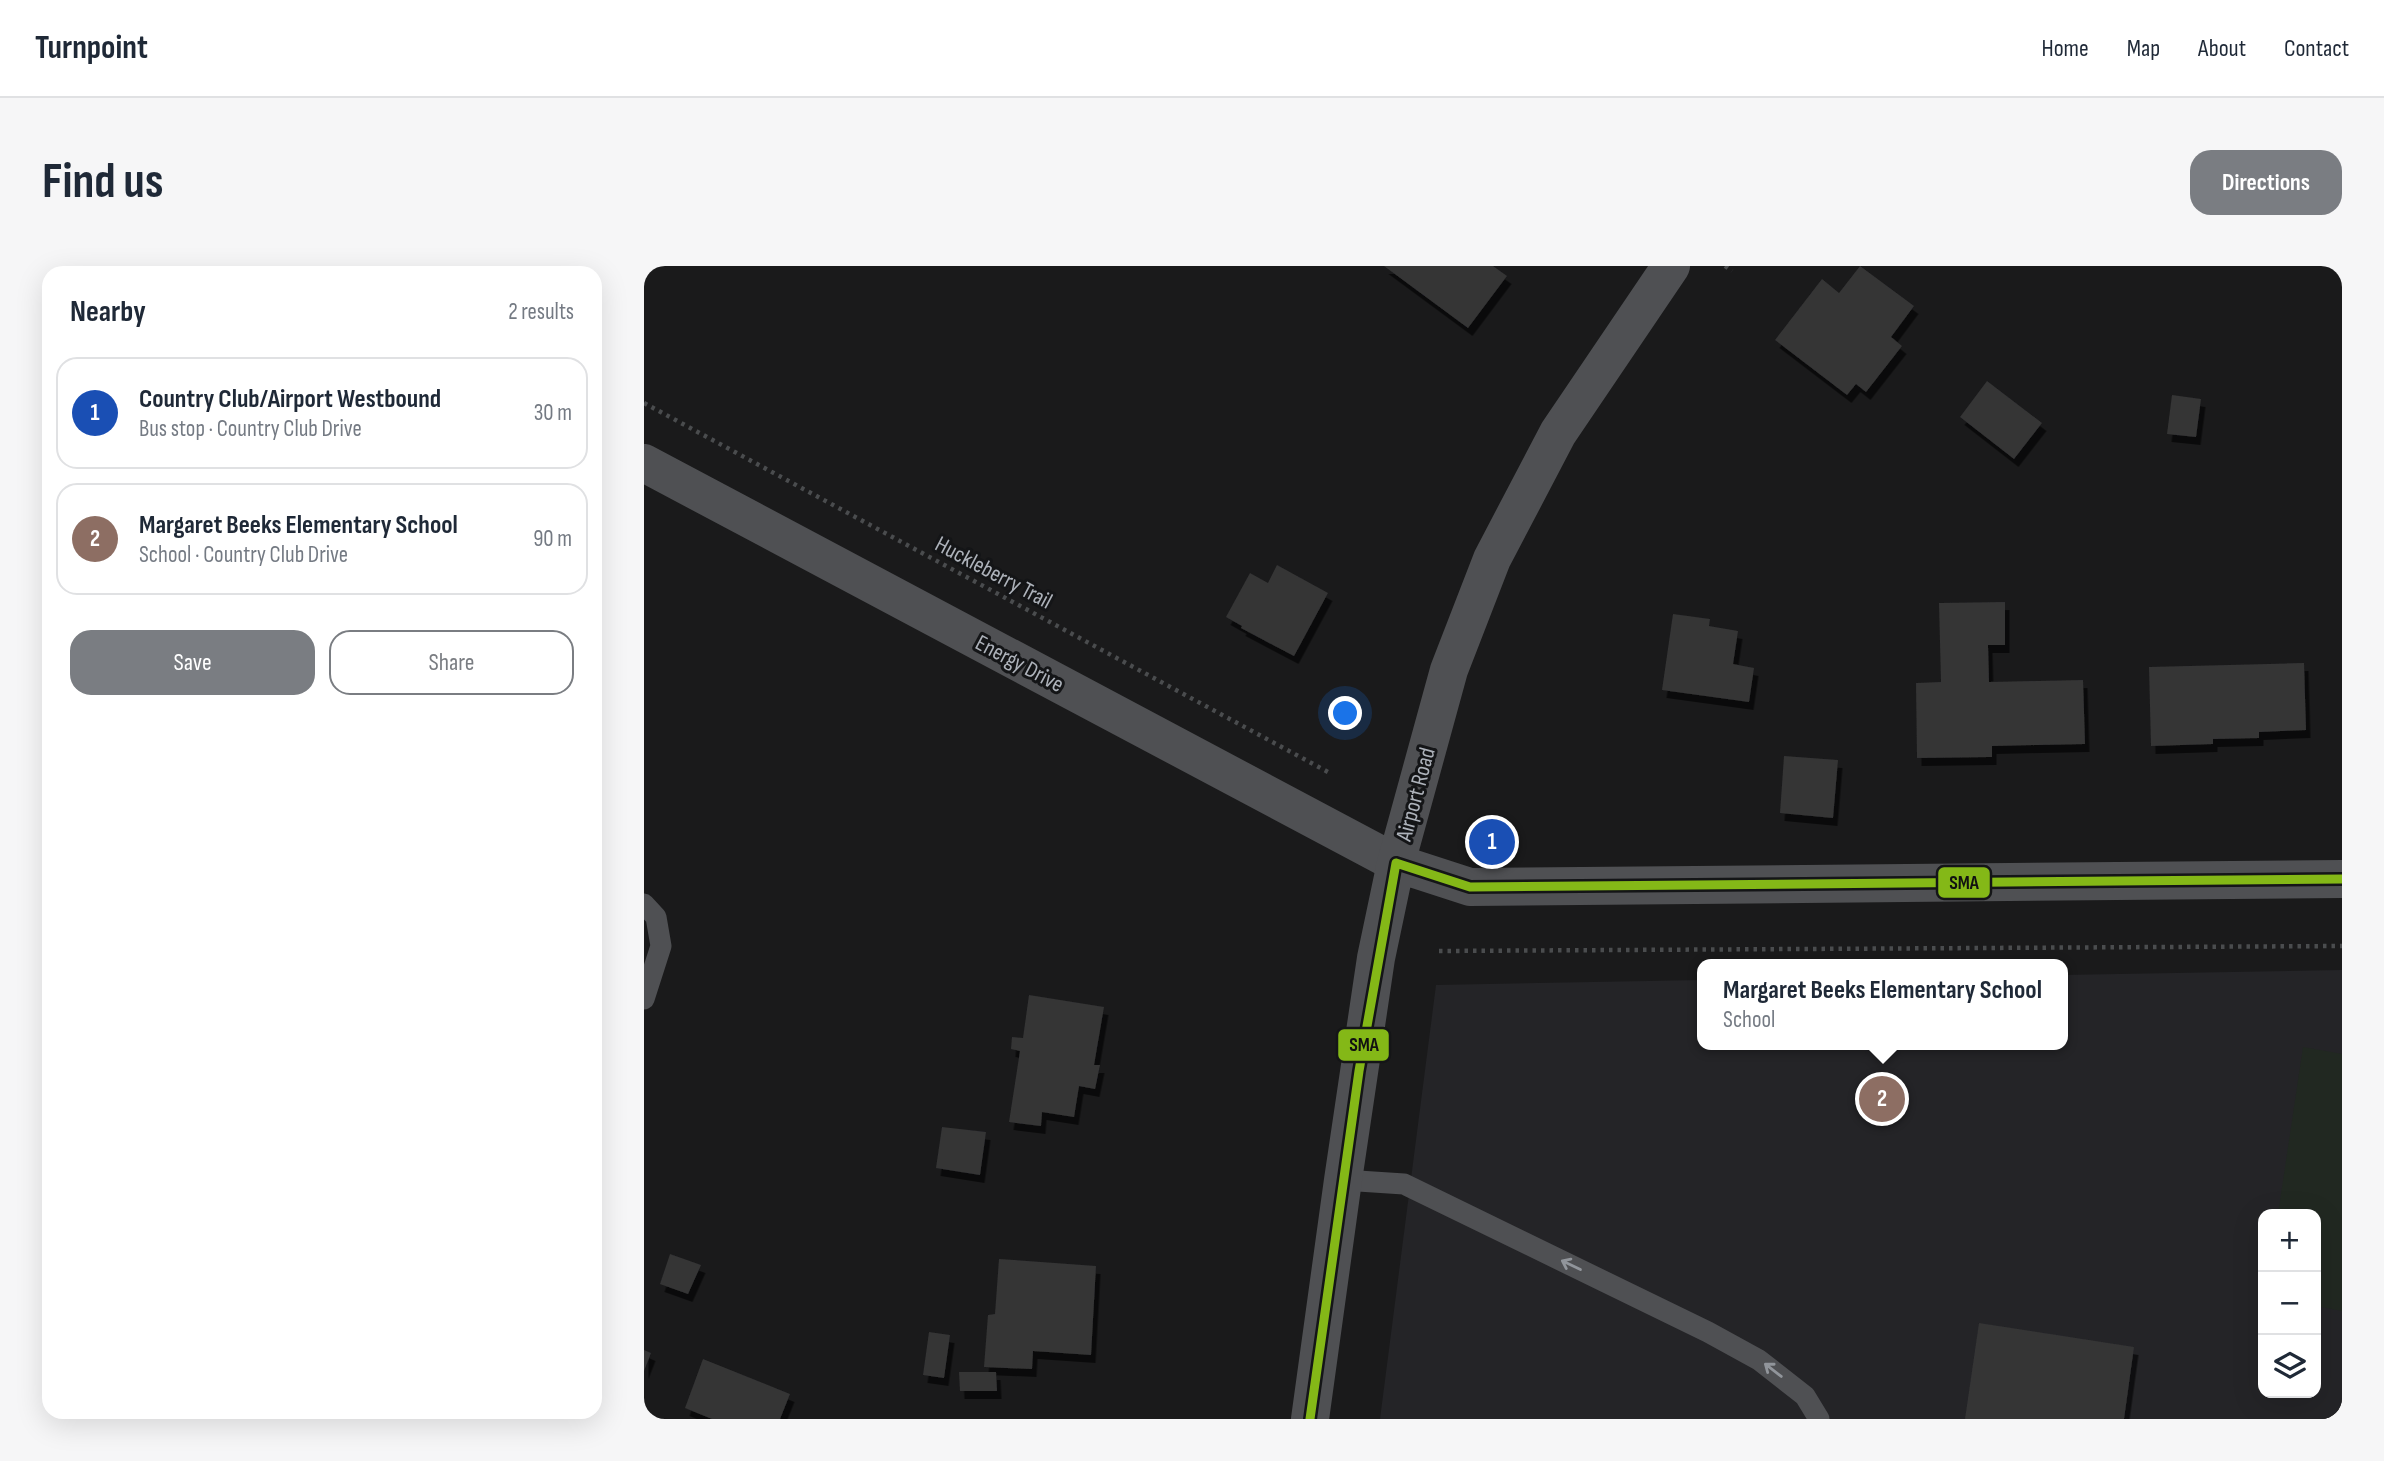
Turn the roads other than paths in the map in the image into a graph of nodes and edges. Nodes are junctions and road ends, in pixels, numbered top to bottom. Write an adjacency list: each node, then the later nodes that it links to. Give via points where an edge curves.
1 (1671, 266): 3 (street, Airport Road, via 1558,433 1492,559 1450,670)
2 (644, 463): 3 (street, Energy Drive)
3 (1396, 863): 4 (street, Energy Drive, via 1469,887); 7 (street, Airport Road, via 1376,958)
4 (2342, 878)
5 (644, 904): 6 (lane, via 656,917 661,946)
6 (644, 999)
7 (1343, 1180): 8 (street, Airport Road); 9 (lane, one-way to 7, via 1805,1396 1759,1360 1708,1332 1404,1184)
8 (1310, 1419)
9 (1819, 1419)

